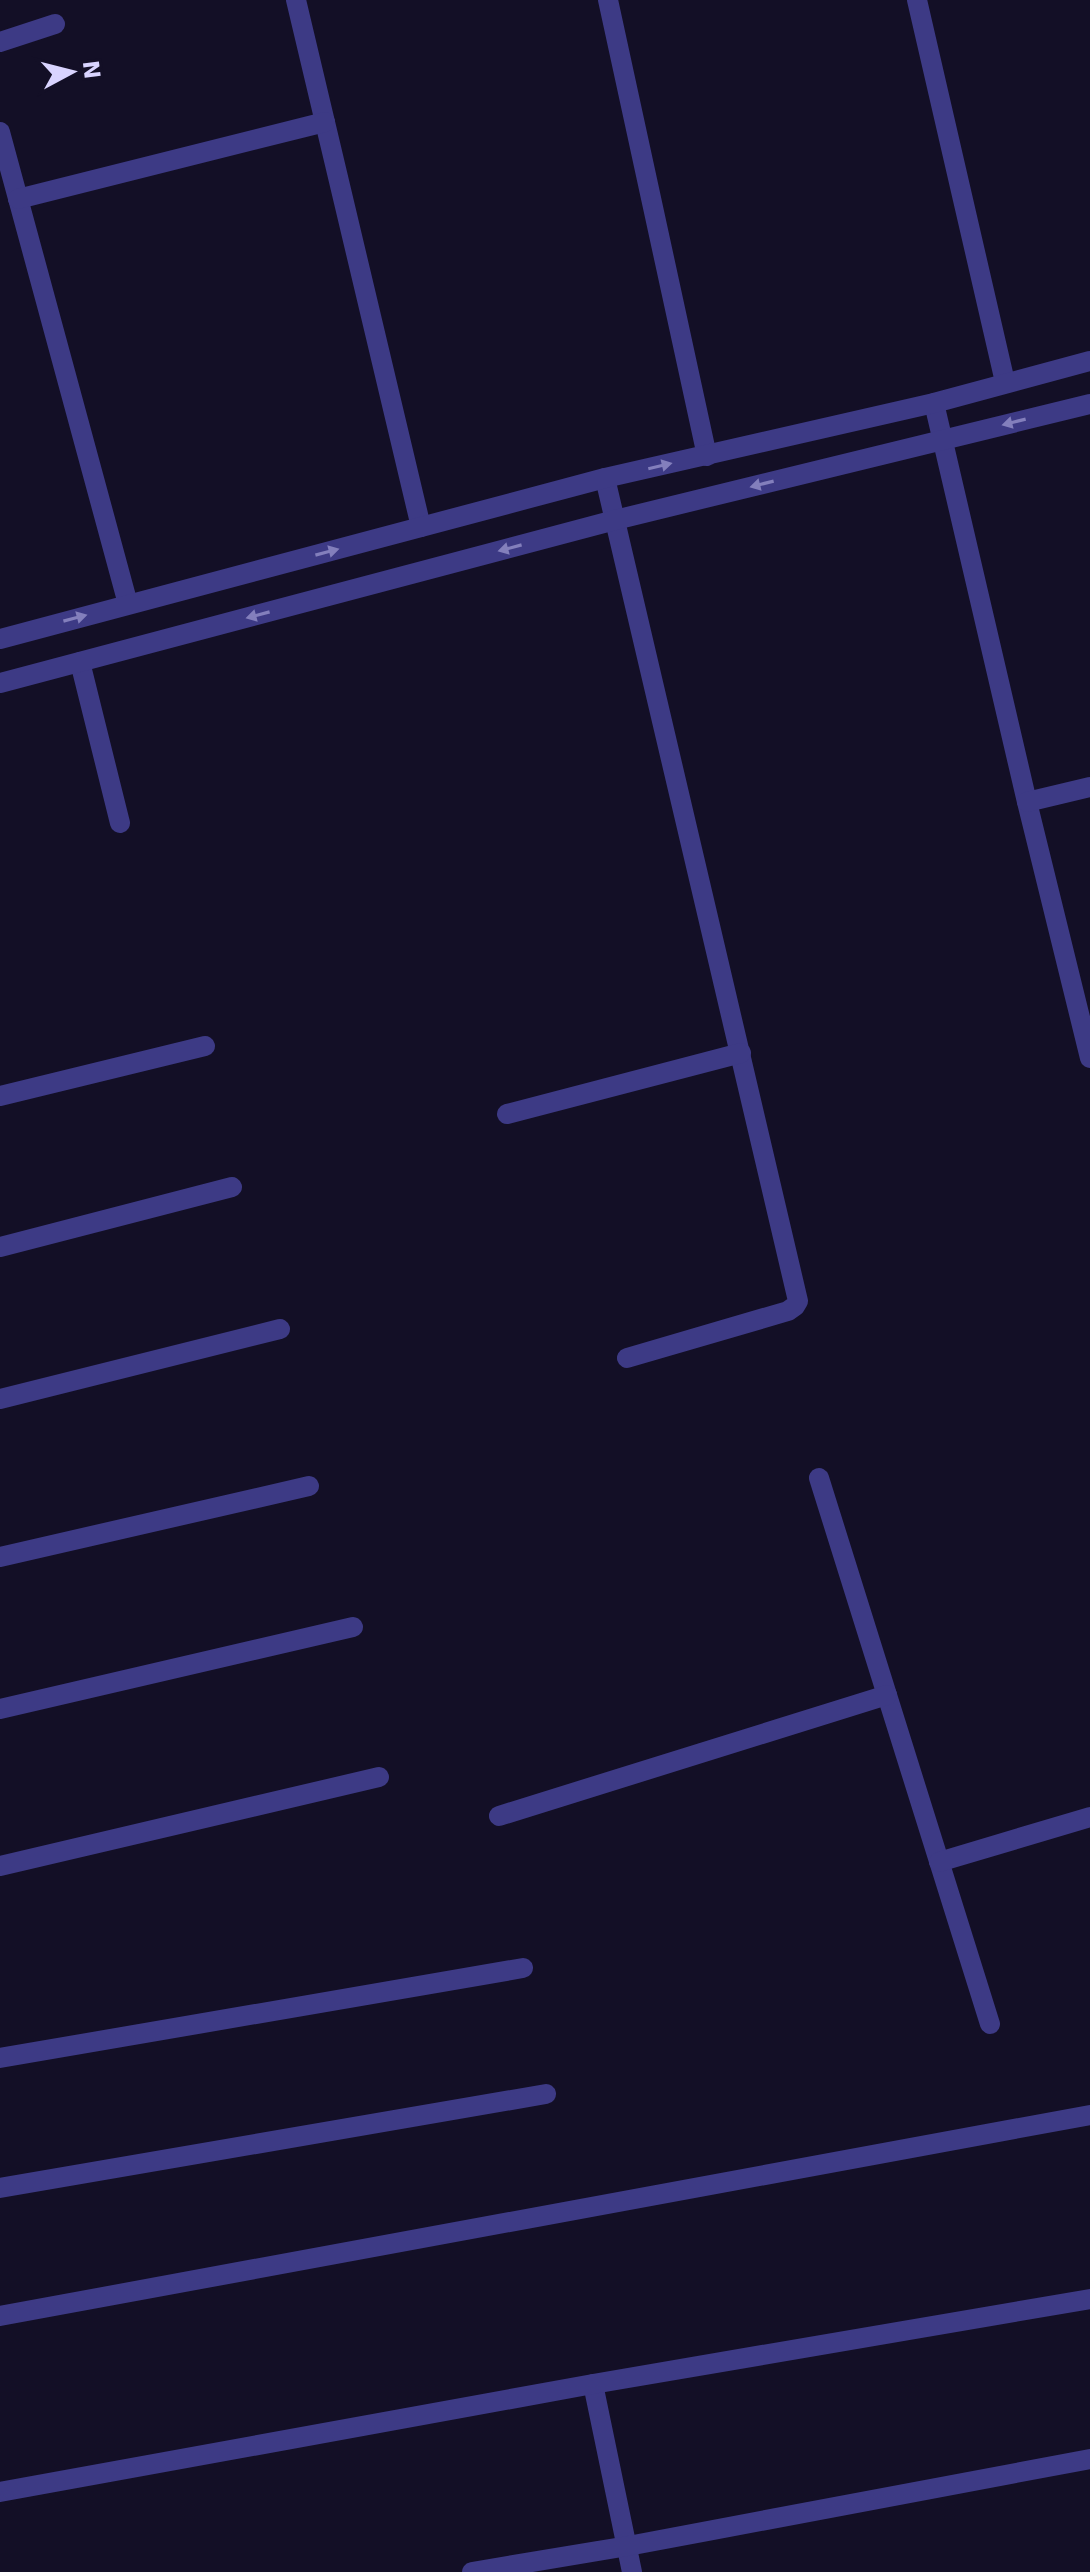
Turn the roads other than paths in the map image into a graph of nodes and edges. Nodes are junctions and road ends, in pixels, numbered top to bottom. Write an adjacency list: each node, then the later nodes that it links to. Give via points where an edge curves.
1 (296, 0): 6 (street)
2 (608, 0): 14 (street)
3 (917, 0): 10 (street)
4 (55, 24): 5 (street)
5 (0, 42)
6 (325, 122): 8 (street); 17 (street)
7 (0, 132): 8 (street)
8 (18, 199): 18 (street)
9 (1090, 361): 10 (street)
10 (1005, 382): 11 (street)
11 (934, 403): 13 (street); 14 (street)
12 (1090, 404): 13 (street, one-way to 13)
13 (942, 440): 16 (street, one-way to 16); 23 (street)
14 (707, 456): 15 (street, one-way to 14)
15 (605, 478): 16 (street); 17 (street)
16 (615, 520): 20 (street, one-way to 20); 26 (street)
17 (421, 527): 18 (street, one-way to 17)
18 (128, 604): 19 (street, one-way to 18)
19 (0, 639)
20 (80, 662): 21 (street); 24 (street)
21 (0, 683)
22 (1090, 787): 23 (street)
23 (1027, 802): 27 (street)
24 (120, 823)
25 (205, 1046): 28 (street)
26 (741, 1053): 29 (street); 33 (street, via 798,1301 788,1311)
27 (1090, 1058)
28 (0, 1096)
29 (507, 1114)
30 (232, 1187): 31 (street)
31 (0, 1247)
32 (280, 1329): 34 (street)
33 (627, 1358)
34 (0, 1399)
35 (819, 1478): 39 (street)
36 (309, 1486): 37 (street)
37 (0, 1557)
38 (353, 1627): 40 (street)
39 (887, 1695): 42 (street); 44 (street)
40 (0, 1709)
41 (379, 1777): 45 (street)
42 (499, 1816)
43 (1090, 1817): 44 (street)
44 (939, 1862): 47 (street)
45 (0, 1866)
46 (523, 1968): 48 (street)
47 (990, 2024)
48 (0, 2058)
49 (546, 2094): 51 (street)
50 (1090, 2115): 53 (street)
51 (0, 2188)
52 (1090, 2299): 54 (street)
53 (0, 2316)
54 (593, 2384): 56 (street); 57 (street)
55 (1090, 2459): 57 (street)
56 (0, 2492)
57 (628, 2546): 58 (street); 59 (street)
58 (472, 2572)
59 (632, 2572)

